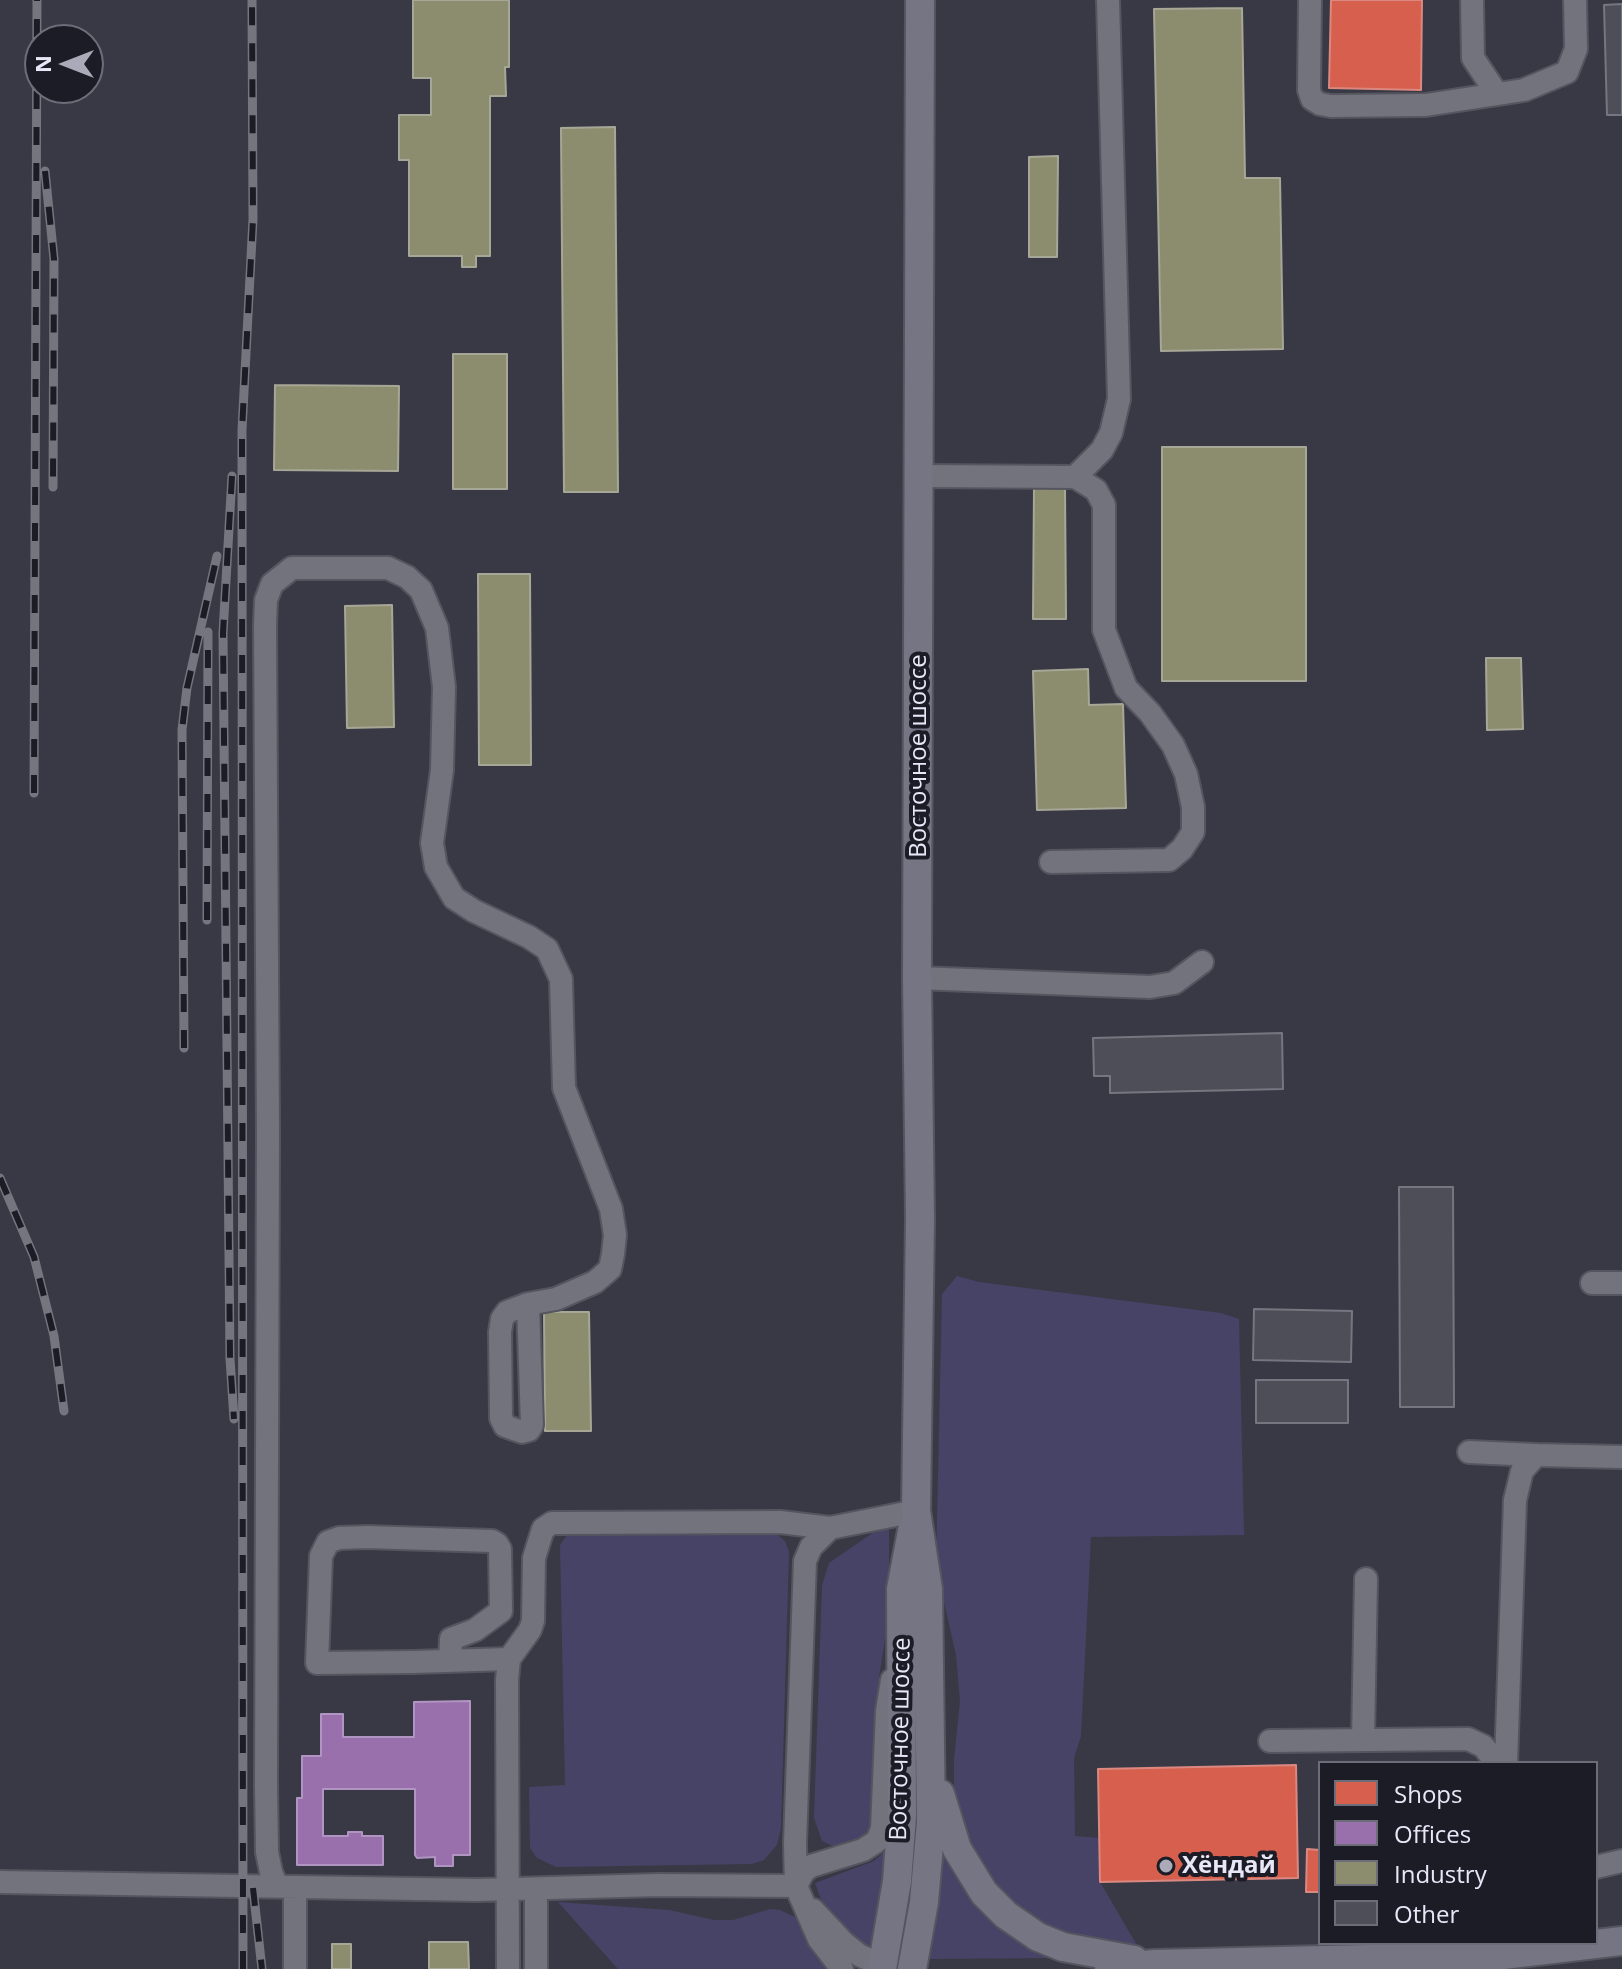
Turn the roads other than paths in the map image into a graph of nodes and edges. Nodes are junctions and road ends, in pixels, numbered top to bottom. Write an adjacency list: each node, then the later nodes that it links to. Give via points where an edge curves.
1 (920, 0): 7 (main road, Восточное шоссе)
2 (1108, 0): 8 (lane, via 1119,399 1102,450)
3 (1310, 0): 6 (lane, via 1309,90 1320,104 1426,105)
4 (1472, 0): 6 (lane, via 1473,58)
5 (1575, 0): 6 (lane, via 1576,49 1567,72 1524,90)
6 (1497, 94)
7 (921, 476): 8 (lane); 11 (main road, Восточное шоссе)
8 (1075, 477): 9 (lane, via 1096,490 1104,505 1103,614 1113,660 1126,688 1173,745 1186,774 1193,832 1169,860)
9 (1051, 862)
10 (1202, 962): 11 (lane, via 1174,983 1150,987)
11 (917, 978): 18 (main road, Восточное шоссе)
12 (1592, 1283): 13 (lane)
13 (1622, 1283)
14 (528, 1304): 14 (lane, via 507,1312 500,1332 501,1418 505,1426 522,1432 532,1425); 32 (lane, via 595,1282 610,1269 615,1235 611,1209 564,1088 561,979 547,949 454,898 436,867 432,843 442,770 444,687 437,628 421,590 388,568 292,568 272,584 265,625 267,1852 271,1872)
15 (1469, 1452): 16 (lane)
16 (1536, 1455): 17 (lane); 28 (lane, via 1522,1471 1515,1500)
17 (1622, 1457)
18 (916, 1511): 19 (lane); 21 (main road, Восточное шоссе, via 901,1589); 26 (main road, Восточное шоссе, via 928,1589)
19 (830, 1528): 22 (lane, via 780,1522 552,1523 543,1529 536,1549 530,1630); 35 (lane, via 805,1561 795,1843)
20 (1366, 1579): 24 (lane)
21 (902, 1622): 35 (lane, via 887,1711 882,1829 877,1841 863,1850 803,1872); 41 (main road, Восточное шоссе, via 902,1816)
22 (509, 1659): 23 (lane); 33 (lane)
23 (450, 1661): 23 (lane, via 451,1639 501,1611 497,1544 367,1537 328,1542 321,1556 317,1663)
24 (1363, 1740): 25 (lane); 27 (lane, via 1468,1739)
25 (1270, 1741)
26 (931, 1749): 40 (main road, via 957,1849 984,1893 1006,1915 1063,1947); 46 (main road, via 928,1867)
27 (1495, 1761)
28 (1506, 1761)
29 (1622, 1861): 30 (lane)
30 (1598, 1867)
31 (0, 1882): 32 (lane)
32 (286, 1887): 33 (lane); 42 (lane)
33 (506, 1889): 34 (lane); 43 (lane)
34 (536, 1890): 35 (lane, via 659,1885); 44 (lane)
35 (799, 1892): 41 (lane, via 844,1943); 45 (lane, via 819,1939)
36 (1622, 1941): 37 (main road)
37 (1598, 1944)
38 (1588, 1945): 39 (main road)
39 (1496, 1956): 40 (main road)
40 (1154, 1964): 47 (main road)
41 (886, 1968)
42 (295, 1969)
43 (508, 1969)
44 (536, 1969)
45 (842, 1969)
46 (912, 1969)
47 (1109, 1969)

